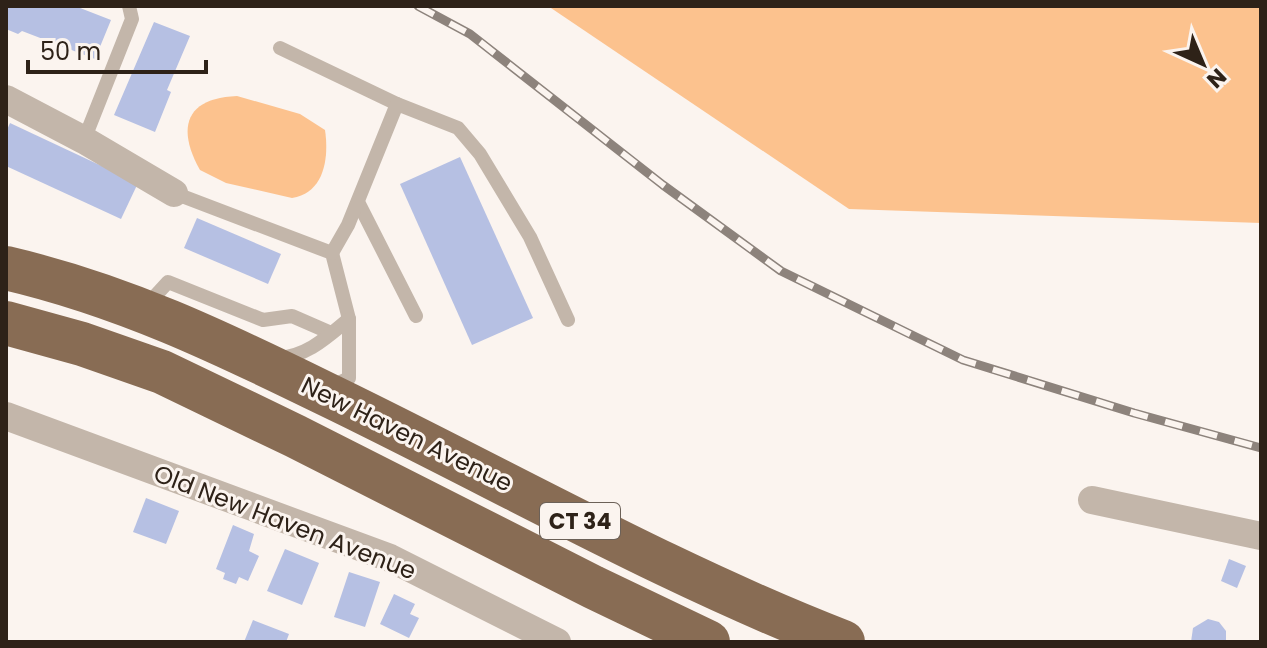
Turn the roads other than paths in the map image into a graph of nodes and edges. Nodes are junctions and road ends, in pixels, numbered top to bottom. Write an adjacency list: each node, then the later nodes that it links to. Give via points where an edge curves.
1 (129, 6): 5 (lane, via 132,19)
2 (280, 48): 4 (lane)
3 (6, 99): 5 (street)
4 (397, 104): 7 (lane); 13 (lane, via 458,128 480,154 530,237)
5 (84, 140): 6 (street)
6 (174, 193): 8 (lane)
7 (358, 202): 8 (lane); 11 (lane)
8 (332, 253): 12 (lane)
9 (6, 268): 10 (highway, New Haven Avenue / CT 34)
10 (144, 309): 15 (lane, via 168,282 263,320 292,316); 16 (highway, New Haven Avenue / CT 34)
11 (416, 316)
12 (349, 319): 15 (lane); 17 (lane, via 349,378)
13 (568, 320)
14 (6, 323): 19 (highway, New Haven Avenue / CT 34, via 162,372)
15 (331, 333): 16 (lane, via 291,357)
16 (239, 351): 17 (highway, New Haven Avenue / CT 34)
17 (321, 392): 19 (highway); 25 (highway, New Haven Avenue / CT 34, via 689,575)
18 (6, 416): 22 (street, Old New Haven Avenue, via 390,558)
19 (295, 436): 24 (highway, New Haven Avenue / CT 34)
20 (1092, 500): 21 (street)
21 (1261, 536)
22 (519, 634): 23 (street, Old New Haven Avenue)
23 (557, 642)
24 (708, 642)
25 (843, 642)

